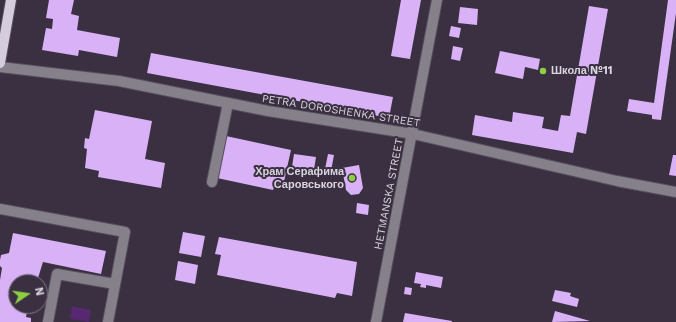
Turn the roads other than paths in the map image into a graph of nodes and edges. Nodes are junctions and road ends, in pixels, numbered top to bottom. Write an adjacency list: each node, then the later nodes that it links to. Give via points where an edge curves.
1 (11, 0): 3 (main road)
2 (437, 0): 6 (street, HETMANSKA STREET)
3 (0, 63)
4 (0, 67): 5 (street, PETRA DOROSHENKA STREET, via 119,81)
5 (228, 103): 6 (street, PETRA DOROSHENKA STREET); 7 (street)
6 (413, 134): 8 (street, PETRA DOROSHENKA STREET, via 617,182); 13 (street, HETMANSKA STREET)
7 (212, 182)
8 (676, 192)
9 (0, 209): 10 (street, via 125,232)
10 (115, 284): 11 (street, via 56,274); 12 (street)
11 (48, 322)
12 (108, 322)
13 (376, 322)

